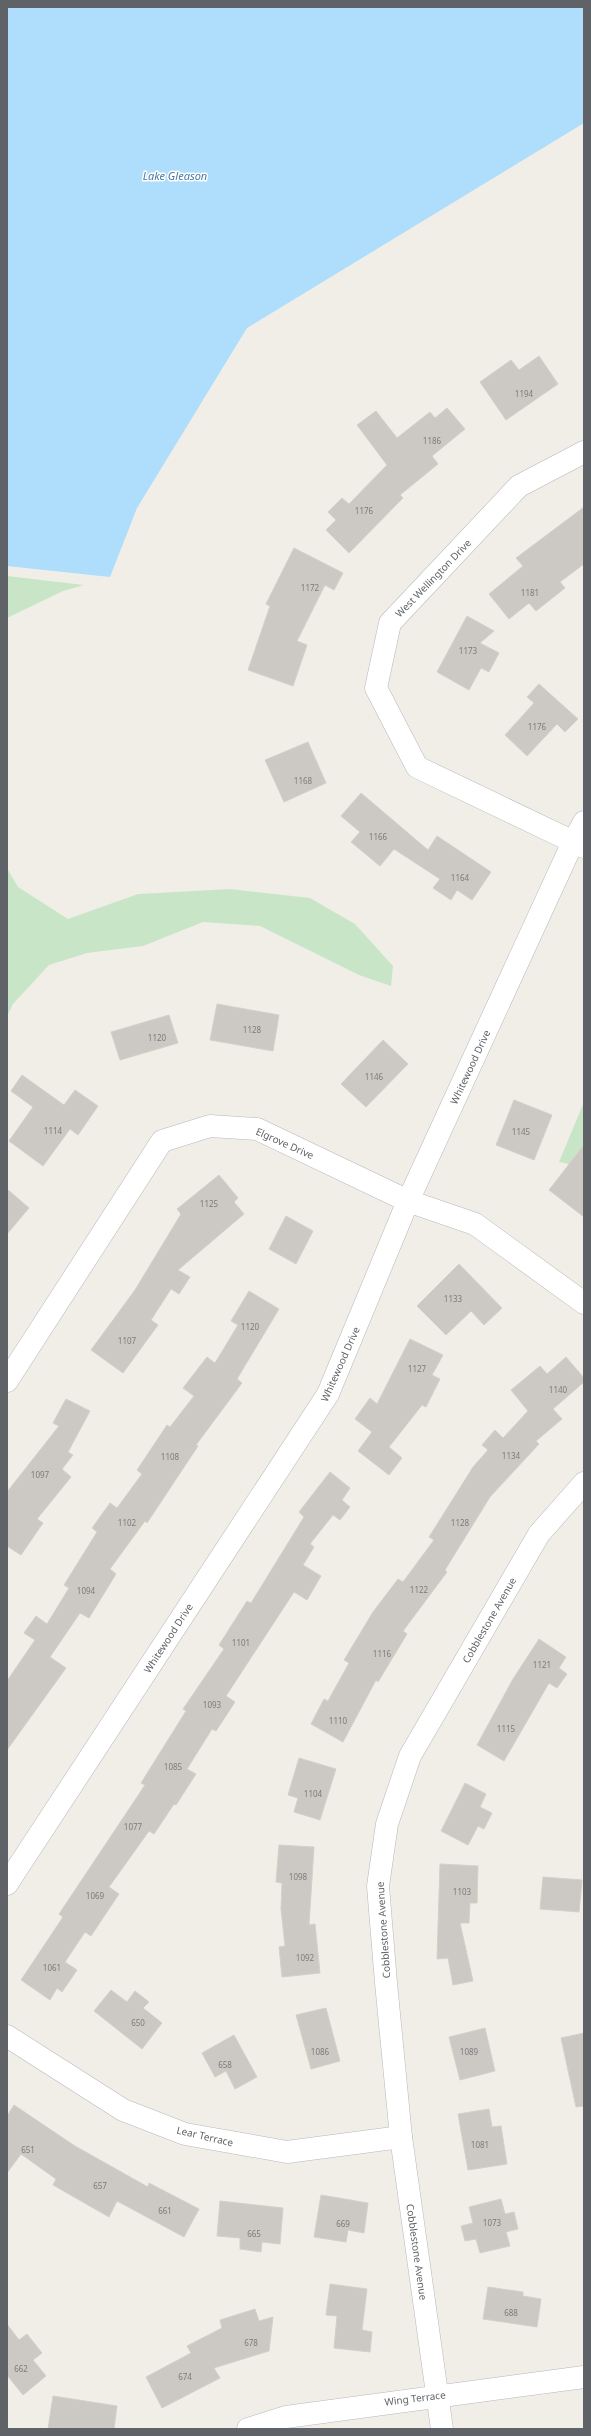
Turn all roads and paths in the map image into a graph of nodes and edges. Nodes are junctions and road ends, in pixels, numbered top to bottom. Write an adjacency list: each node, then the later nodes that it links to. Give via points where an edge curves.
1 (584, 452): 3 (street, West Wellington Drive, via 520,486 390,622 376,688 417,767)
2 (584, 822): 3 (street, Whitewood Drive)
3 (578, 845): 4 (street, Whitewood Drive)
4 (408, 1200): 5 (street, Elgrove Drive, via 475,1224); 6 (street, Elgrove Drive, via 257,1128 210,1126 162,1141); 8 (street, Whitewood Drive, via 328,1394)
5 (584, 1303)
6 (7, 1381)
7 (584, 1483): 10 (street, Cobblestone Avenue, via 539,1534 410,1756 387,1824 378,1886)
8 (7, 1884)
9 (7, 2036): 10 (street, Lear Terrace, via 123,2110 185,2134 287,2152)
10 (401, 2137): 12 (street, Cobblestone Avenue)
11 (584, 2377): 12 (street, Wing Terrace)
12 (438, 2395): 13 (street, Wing Terrace, via 286,2417); 14 (street, Cobblestone Avenue)
13 (248, 2429)
14 (442, 2429)

